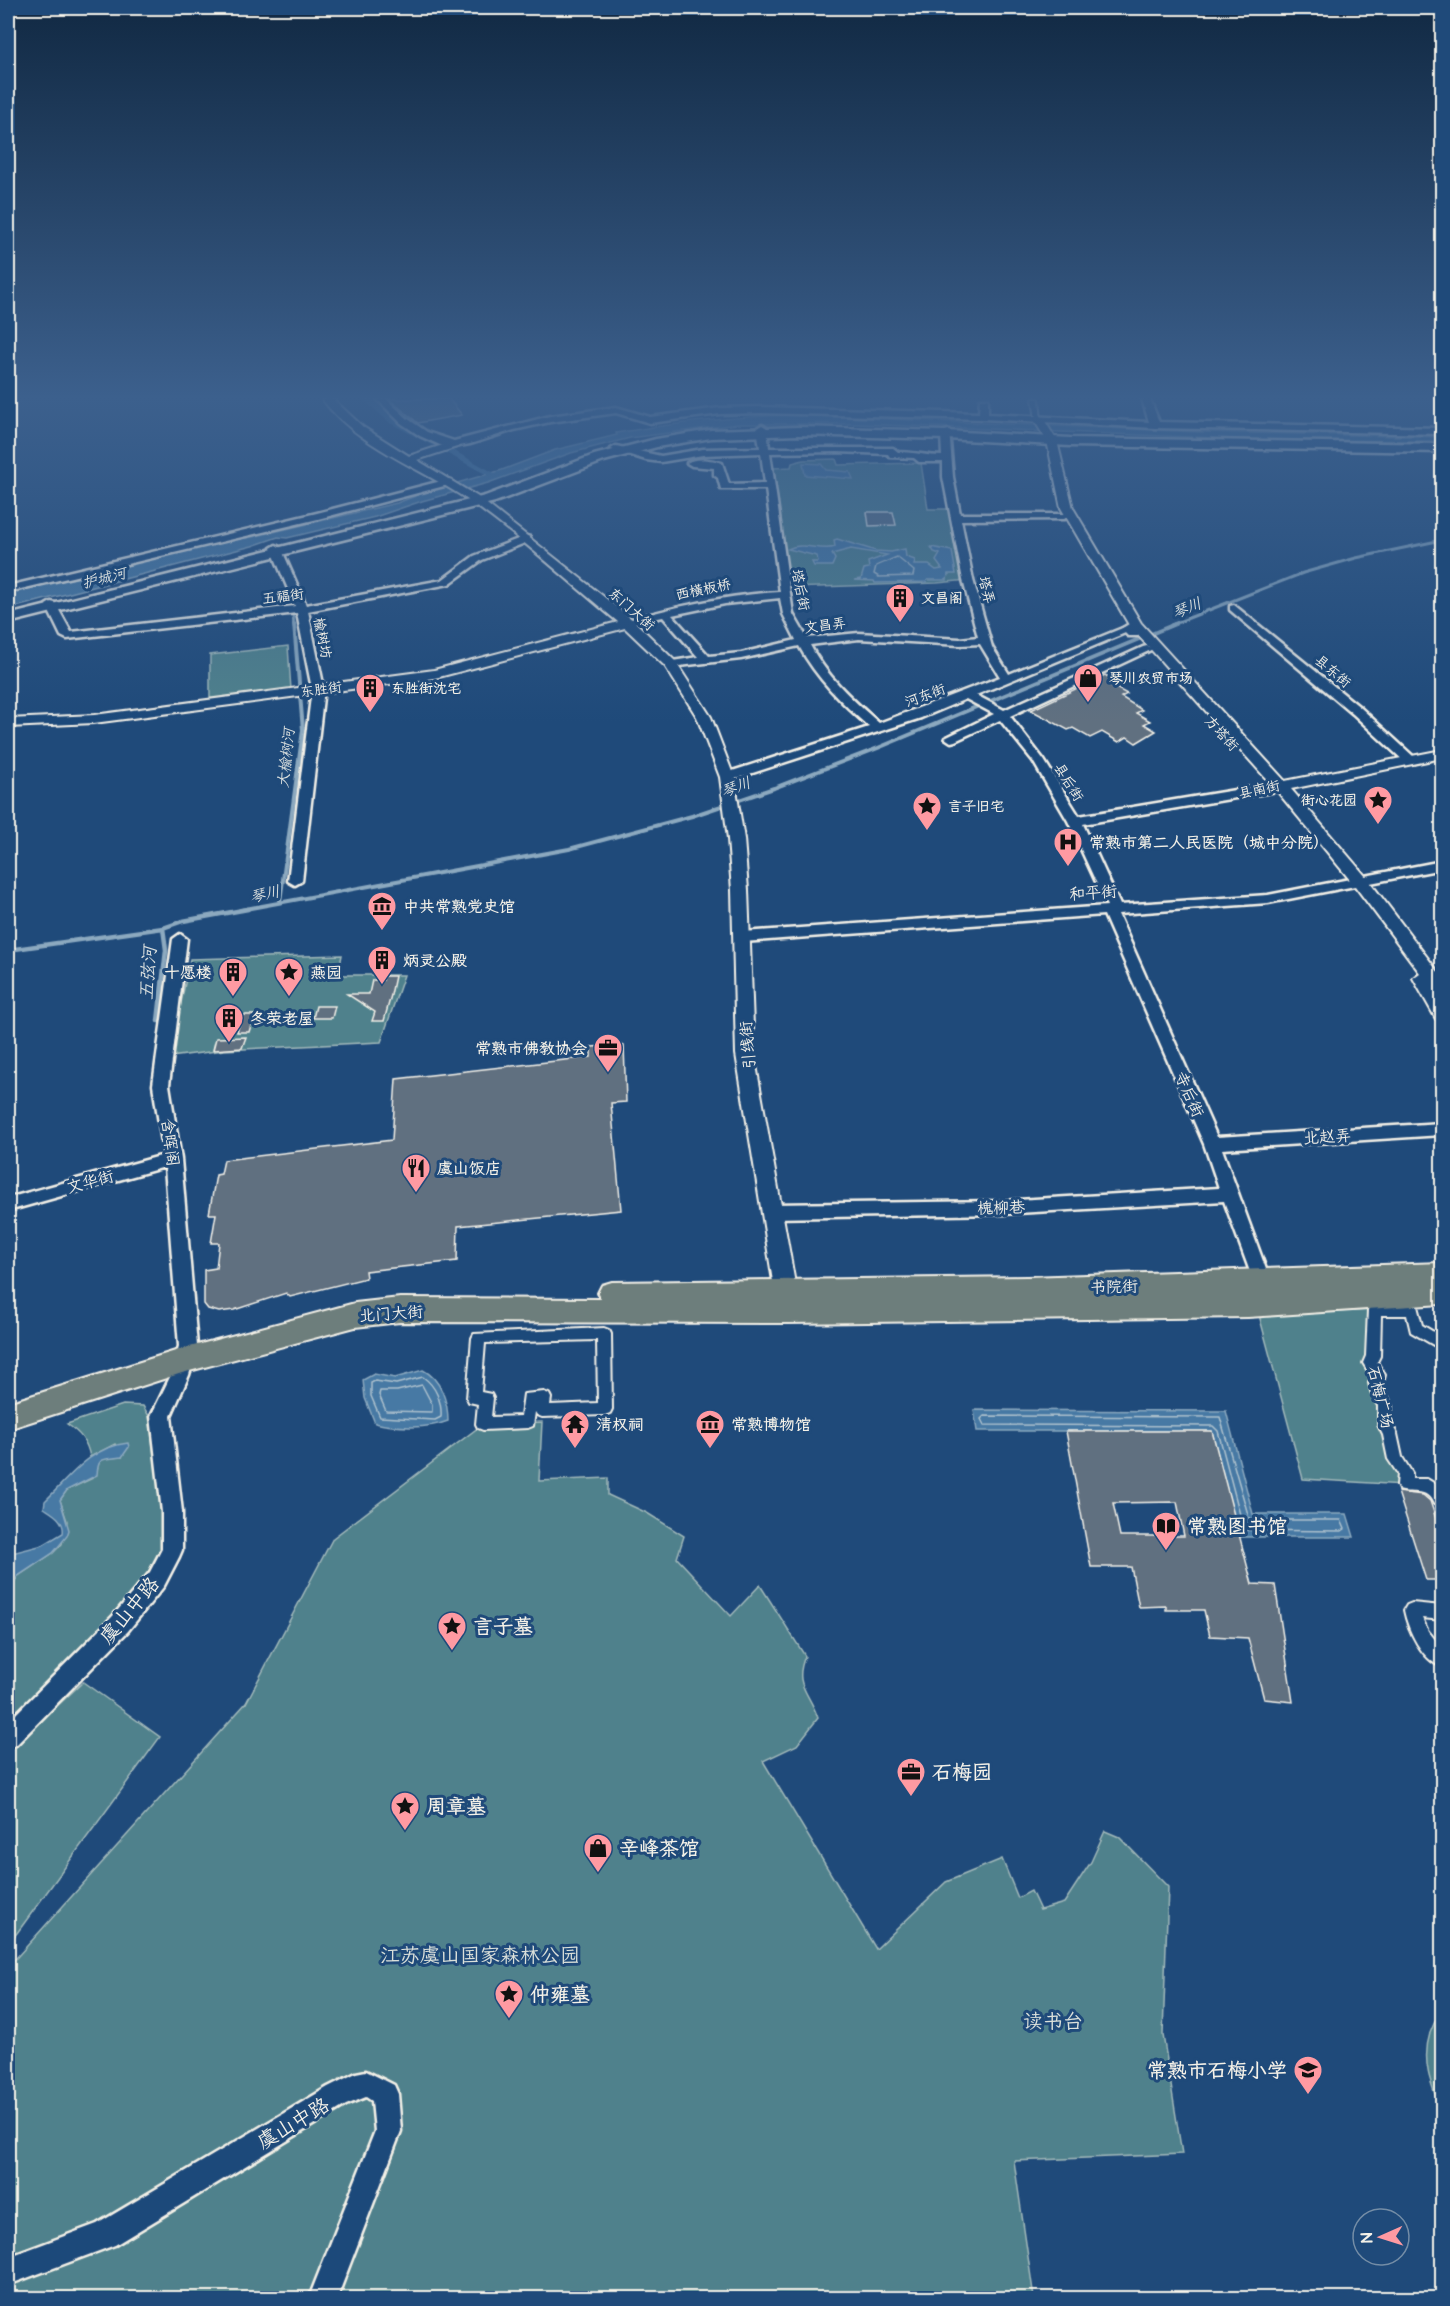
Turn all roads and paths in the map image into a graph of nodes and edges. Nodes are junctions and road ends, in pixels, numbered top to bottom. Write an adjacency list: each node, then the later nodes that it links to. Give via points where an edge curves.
1 (354, 507): 12 (street)
2 (453, 507): 11 (main road)
3 (483, 507): 10 (street, 东门大街)
4 (774, 507): 13 (street, 塔后街)
5 (955, 507): 9 (street, 塔弄)
6 (1062, 507): 8 (street, 方塔街)
7 (1067, 507): 20 (street, 方塔街)
8 (1064, 516): 9 (street); 20 (street, 方塔街)
9 (957, 517): 21 (street, 塔弄, via 968,580)
10 (526, 540): 16 (street, 五福街, via 478,558 445,582); 19 (street, 东门大街)
11 (277, 550): 14 (main road); 16 (street, 榆树坊)
12 (8, 589)
13 (785, 595): 17 (street, 西横板桥, via 742,596); 22 (street, 塔后街, via 788,614)
14 (51, 607): 16 (street, 五福街, via 66,636); 18 (main road)
15 (1234, 608): 33 (street, 县东街)
16 (302, 609): 26 (street, 榆树坊)
17 (665, 613): 19 (street, 西横板桥); 23 (street)
18 (8, 617)
19 (628, 623): 24 (street, 东门大街); 26 (street, 东胜街, via 435,674)
20 (1140, 638): 25 (street, 河东街); 28 (street); 35 (street, 方塔街)
21 (985, 640): 22 (street, 文昌弄, via 869,636); 25 (street, 塔弄)
22 (803, 642): 23 (street, 文昌弄); 30 (street, 塔后街, via 837,692)
23 (706, 660): 24 (street, 文昌弄)
24 (670, 664): 34 (street, 东门大街, via 704,717)
25 (1006, 678): 27 (street, 河东街)
26 (314, 690): 29 (street, 东胜街, via 94,719); 38 (street, 榆树坊)
27 (967, 695): 28 (street, 县后街); 30 (street, 河东街)
28 (995, 710): 31 (street); 36 (street, 县后街, via 1038,760)
29 (8, 723)
30 (877, 728): 34 (street, 河东街)
31 (951, 738)
32 (1443, 754): 33 (street, 县南街)
33 (1410, 760): 35 (street, 县南街)
34 (727, 777): 41 (street, 引线街)
35 (1276, 787): 36 (street, 县南街); 39 (street, 方塔街)
36 (1075, 820): 40 (street, 县后街)
37 (1443, 865): 39 (street, 和平街)
38 (295, 880)
39 (1356, 883): 40 (street, 和平街, via 1268,899); 43 (street, 方塔街)
40 (1112, 909): 41 (street, 和平街); 46 (street, 寺后街)
41 (743, 937): 50 (street, 引线街, via 745,1054)
42 (180, 939): 47 (street, 含晖阁, via 161,1085)
43 (1439, 987): 44 (street, 方塔街)
44 (1443, 1015)
45 (1443, 1129): 46 (street, 北赵弄)
46 (1212, 1144): 48 (street, 寺后街)
47 (173, 1159): 49 (street, 文华街); 56 (street, 含晖阁)
48 (1230, 1194): 50 (street, 槐柳巷, via 981,1208); 52 (street, 寺后街)
49 (8, 1204)
50 (772, 1211): 54 (street, 引线街)
51 (1443, 1274): 52 (main road, 书院街)
52 (1262, 1283): 54 (main road, 书院街)
53 (1443, 1293): 54 (main road, 书院街, via 1248,1305)
54 (787, 1302): 56 (main road, 北门大街, via 400,1310 355,1315)
55 (1443, 1344): 60 (street, 石梅广场, via 1416,1328 1412,1310 1375,1310 1370,1363 1385,1405 1385,1425 1395,1459 1405,1473 1404,1485 1427,1486)
56 (185, 1353): 58 (main road, 北门大街); 59 (main road, 北门大街); 63 (street, 虞山中路, via 180,1375 161,1416 172,1512 172,1550 157,1579 120,1624)
57 (474, 1398): 57 (street, via 479,1338 604,1334 605,1409 542,1411 544,1398 530,1398 528,1422 483,1424 486,1398)
58 (8, 1401)
59 (8, 1416)
60 (1443, 1499)
61 (1443, 1613): 62 (street, via 1412,1610 1414,1625)
62 (1443, 1659)
63 (8, 1737)
64 (8, 2271): 65 (street, 虞山中路, via 105,2235 337,2096 360,2084 373,2084 385,2094 388,2131)
65 (323, 2298)

